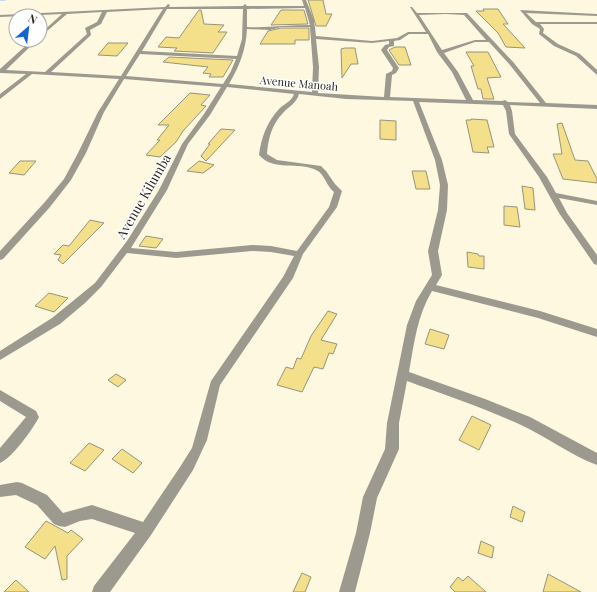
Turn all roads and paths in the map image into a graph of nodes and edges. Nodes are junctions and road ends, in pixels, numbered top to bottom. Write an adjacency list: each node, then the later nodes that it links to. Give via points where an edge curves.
1 (304, 0): 4 (street)
2 (167, 6): 3 (street); 7 (street); 21 (street)
3 (245, 6): 4 (street); 15 (street, Avenue Kilumba)
4 (306, 7): 13 (street)
5 (411, 8): 8 (street)
6 (68, 11): 7 (street); 10 (street); 14 (street)
7 (105, 11): 26 (street, via 99,23 87,29 89,34)
8 (416, 14): 16 (street); 19 (street, via 465,14)
9 (597, 15): 11 (street, via 522,10)
10 (0, 16)
11 (534, 23): 12 (street); 27 (street, via 551,42 578,55)
12 (597, 23)
13 (312, 26): 15 (street); 17 (street)
14 (48, 28)
15 (244, 28): 23 (street, Avenue Kilumba)
16 (428, 33): 18 (street, via 408,33 400,38); 22 (street)
17 (313, 37): 18 (street, via 365,42); 31 (street, via 316,57)
18 (391, 39): 33 (street, via 392,44 384,50 396,68 389,74)
19 (491, 41): 22 (street, via 475,41); 37 (street)
20 (26, 48): 24 (street)
21 (139, 52): 23 (street); 28 (street)
22 (440, 52): 35 (street, via 455,72)
23 (239, 58): 29 (street, Avenue Kilumba)
24 (0, 71): 25 (street, Avenue Manoah)
25 (32, 72): 26 (street, Avenue Manoah); 32 (street)
26 (47, 73): 28 (street, Avenue Manoah)
27 (597, 73)
28 (122, 78): 29 (street, Avenue Manoah); 42 (street, via 101,112 66,180 47,205)
29 (226, 86): 30 (street, Avenue Manoah); 41 (street, Avenue Kilumba, via 185,144 163,190)
30 (298, 93): 31 (street, Avenue Manoah); 43 (street, via 294,101 286,104 281,110 267,133 263,155 273,161 321,169 328,178 328,183 338,191 333,207)
31 (315, 94): 33 (street, Avenue Manoah)
32 (0, 97)
33 (387, 98): 34 (street, Avenue Manoah)
34 (415, 99): 35 (street, Avenue Manoah); 45 (street, via 438,161 445,196 433,253 437,275)
35 (470, 101): 36 (street, Avenue Manoah)
36 (505, 102): 37 (street, Avenue Manoah); 39 (street, via 512,134)
37 (544, 104): 38 (street, Avenue Manoah)
38 (597, 107)
39 (553, 195): 40 (street); 44 (street)
40 (597, 203)
41 (126, 250): 43 (street, via 176,255 252,248); 47 (street, Avenue Kilumba, via 98,285 81,301 56,321)
42 (2, 253)
43 (299, 254): 53 (street, via 283,284 215,384 198,448)
44 (597, 262)
45 (430, 287): 46 (street); 48 (street, via 421,301 412,325)
46 (597, 333)
47 (0, 356)
48 (403, 375): 51 (street, via 496,408); 55 (street, via 393,423 392,449 370,497)
49 (0, 395): 50 (street, via 34,417)
50 (0, 456)
51 (597, 459)
52 (0, 491): 53 (street, via 18,488 42,500 59,519 65,520 92,512)
53 (146, 530): 54 (street)
54 (100, 592)
55 (347, 592)

